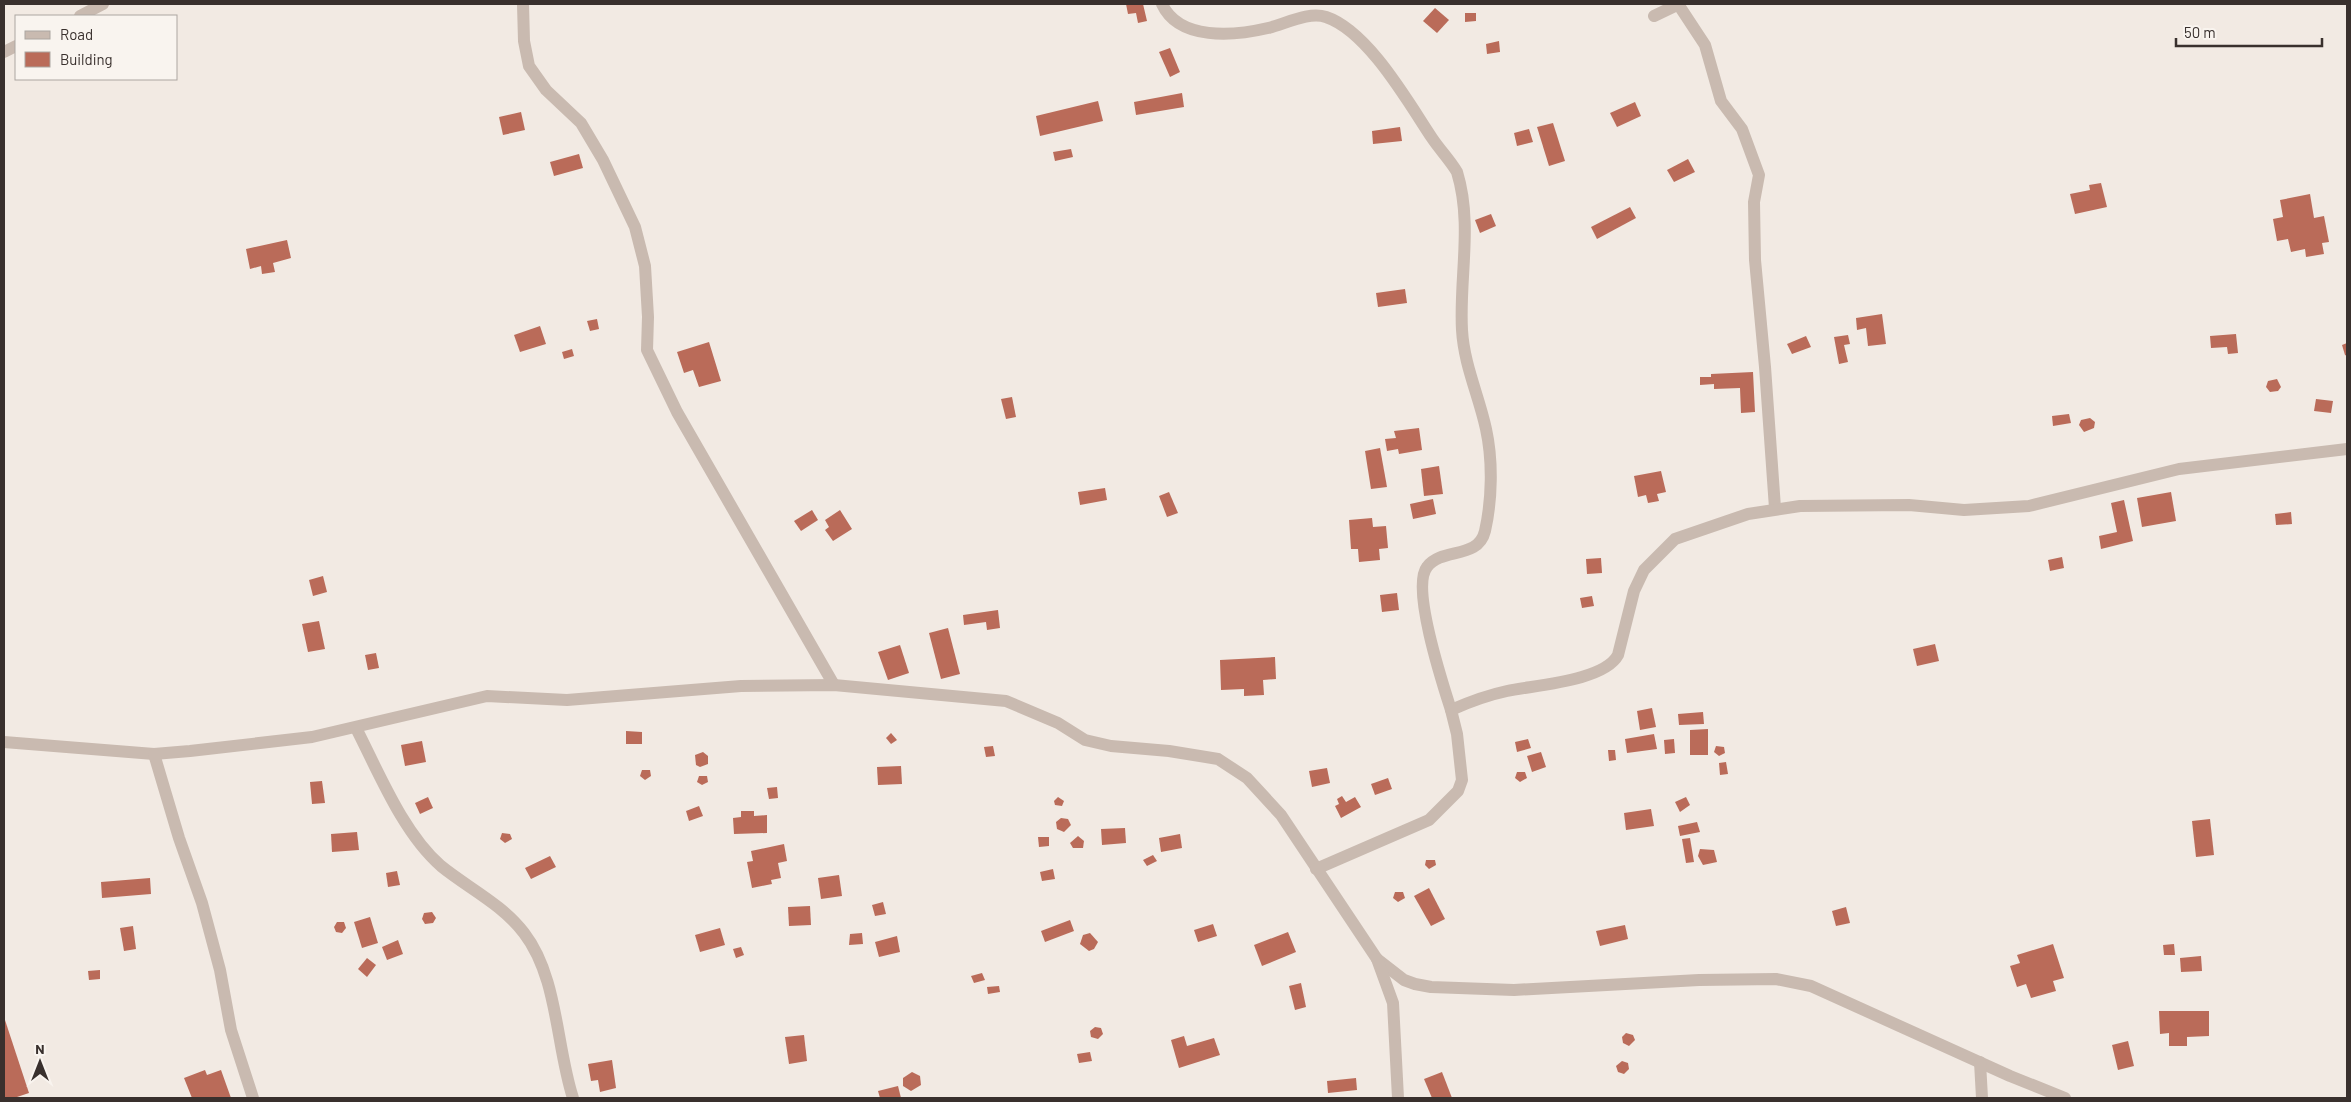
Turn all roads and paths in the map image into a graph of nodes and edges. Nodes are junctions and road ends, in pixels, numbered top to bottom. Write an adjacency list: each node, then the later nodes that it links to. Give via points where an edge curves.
1 (103, 4): 5 (street)
2 (523, 4): 9 (street, via 524,41 529,66 546,90 581,122 635,227 645,266 647,350 677,412)
3 (1162, 4): 10 (street, via 1180,26 1208,32 1258,30 1317,14 1329,18 1366,44 1457,172 1462,189 1465,255 1464,356 1486,430 1490,478 1485,533 1480,542 1474,548 1436,560 1427,565 1424,572 1423,594 1433,654)
4 (1678, 4): 6 (street); 8 (street, via 1705,45 1721,101 1742,129 1759,175 1754,202 1755,260)
5 (82, 15)
6 (1654, 16)
7 (2347, 449): 8 (street, via 2179,469 2029,506 1964,510 1900,505)
8 (1774, 508): 10 (street, via 1675,538 1644,570 1634,591 1618,655 1607,668 1590,675 1504,692)
9 (834, 685): 11 (street, via 741,686 567,700 486,696); 14 (street, via 1006,701 1058,723 1085,740 1218,759 1247,778 1281,815)
10 (1452, 710): 14 (street, via 1462,780 1458,791 1429,820)
11 (356, 728): 13 (street, via 312,737); 18 (street, via 388,791 424,848 441,866 486,897 524,933 544,970)
12 (4, 742): 13 (street)
13 (154, 754): 17 (street, via 202,903 220,970 231,1030)
14 (1316, 869): 15 (street)
15 (1377, 959): 16 (street, via 1404,980 1431,988 1514,990 1776,979 1810,986); 19 (street, via 1393,1003)
16 (1980, 1062): 20 (street); 21 (street)
17 (253, 1098)
18 (574, 1098)
19 (1398, 1098)
20 (1982, 1098)
21 (2065, 1098)

